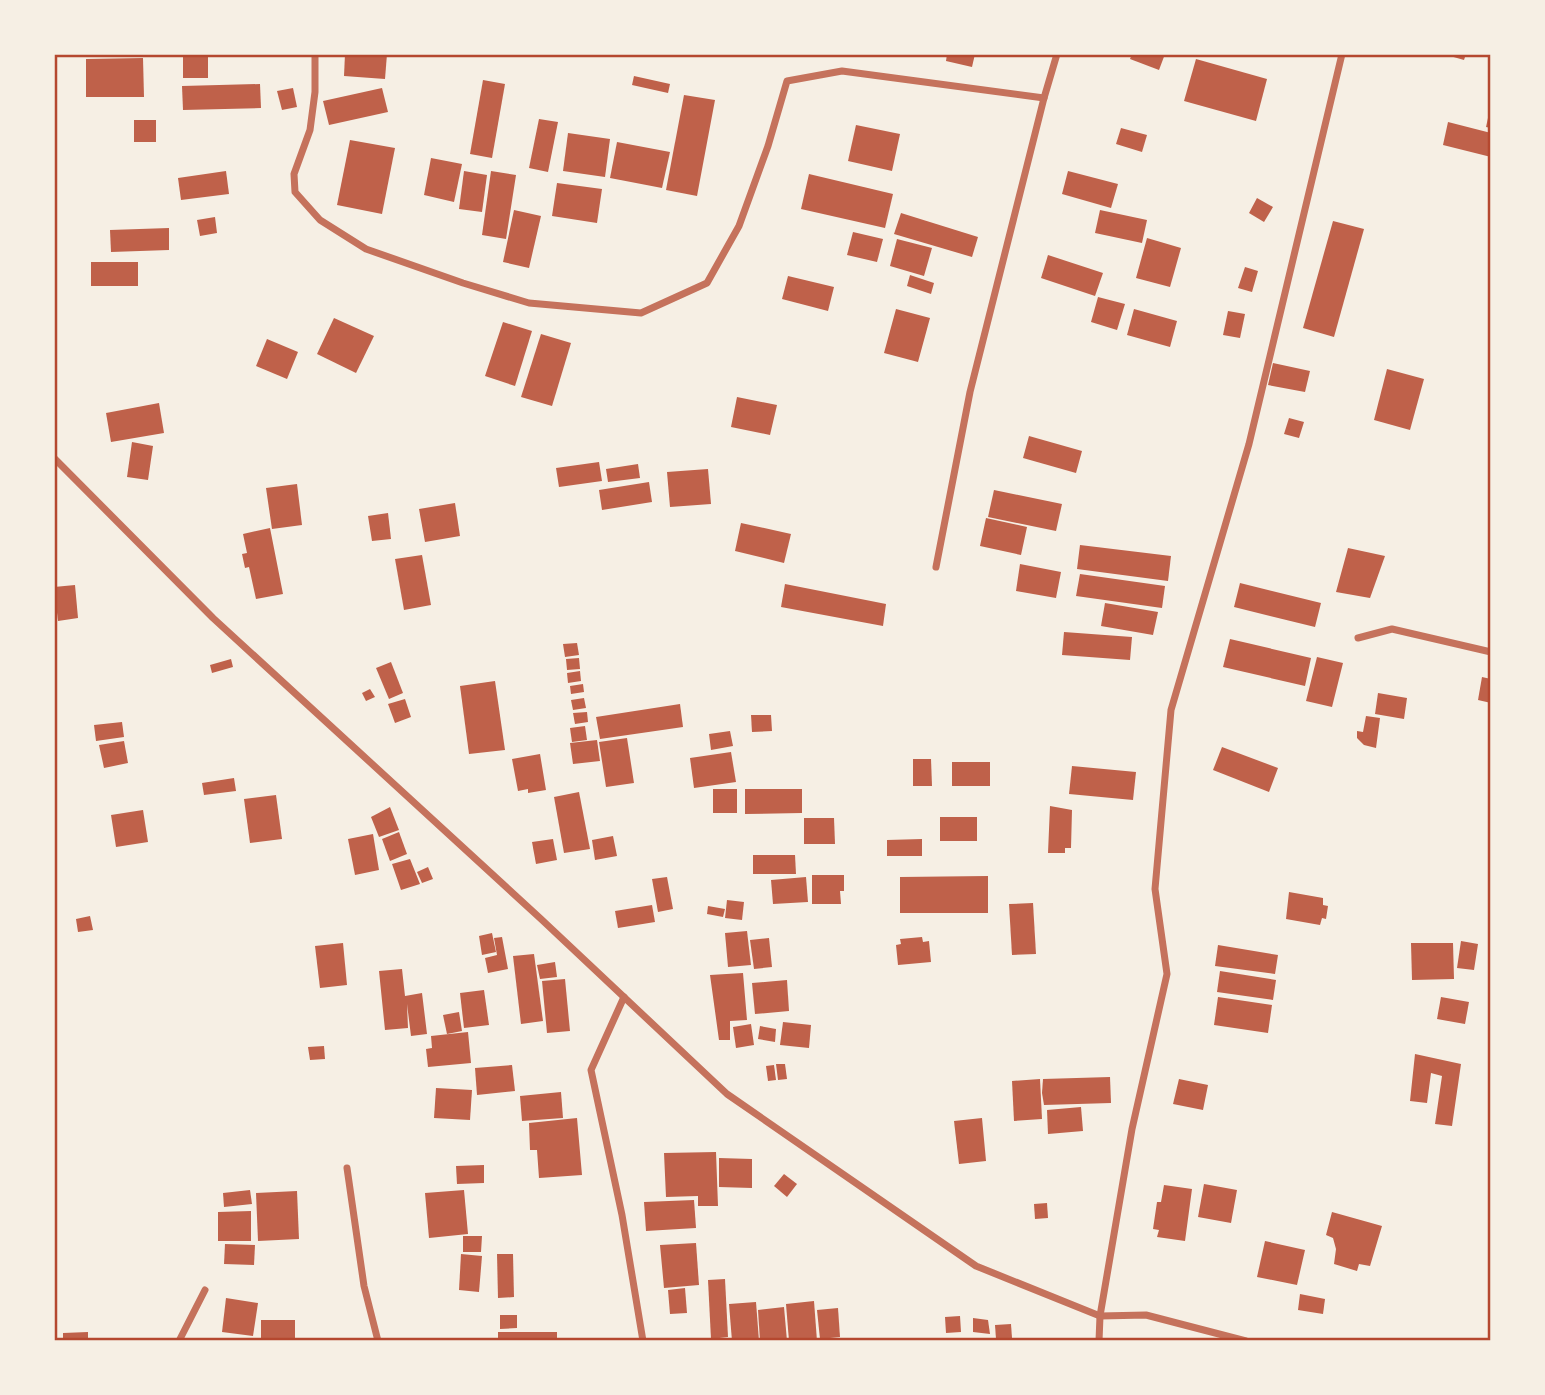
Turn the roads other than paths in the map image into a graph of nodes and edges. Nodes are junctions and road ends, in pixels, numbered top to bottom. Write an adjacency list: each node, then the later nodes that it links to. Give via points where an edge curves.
1 (315, 54): 4 (street, via 310,130 294,174 295,192 320,220 366,249 529,303 641,313 707,283 739,226 787,81 842,71)
2 (1057, 54): 4 (street)
3 (1342, 54): 12 (street, via 1249,444 1171,710 1155,889 1167,974 1132,1129)
4 (1044, 98): 6 (street, via 970,392)
5 (54, 458): 9 (street, via 213,618)
6 (936, 567)
7 (1358, 638): 8 (street, via 1392,629)
8 (1491, 652)
9 (624, 997): 12 (street, via 727,1094 976,1266); 15 (street, via 591,1070)
10 (347, 1168): 14 (street, via 364,1286)
11 (205, 1290): 13 (street)
12 (1100, 1316): 16 (street); 17 (street, via 1146,1315)
13 (179, 1341)
14 (378, 1341)
15 (643, 1341)
16 (1099, 1341)
17 (1246, 1341)

